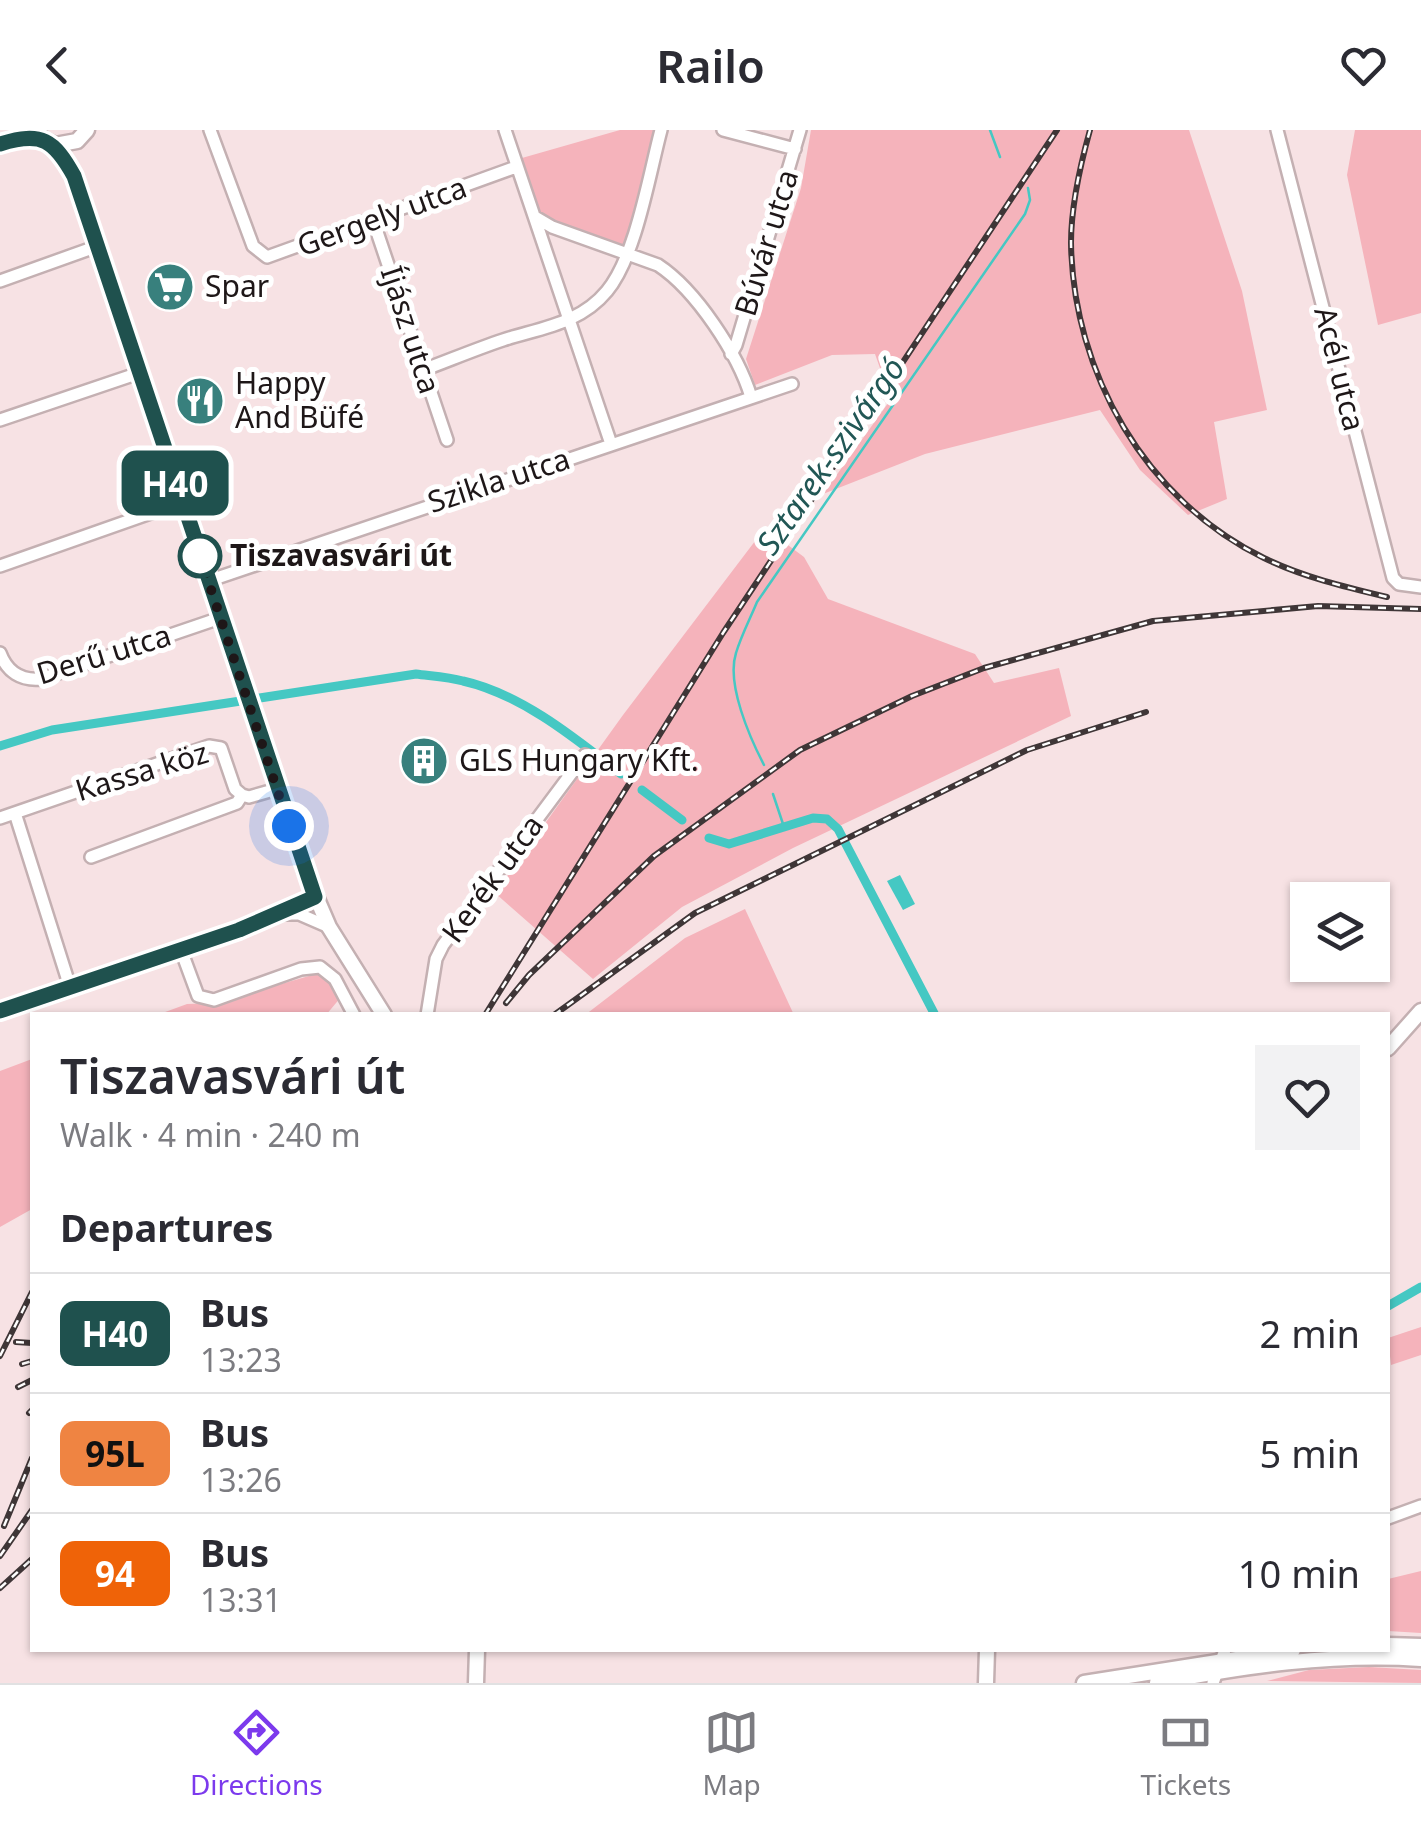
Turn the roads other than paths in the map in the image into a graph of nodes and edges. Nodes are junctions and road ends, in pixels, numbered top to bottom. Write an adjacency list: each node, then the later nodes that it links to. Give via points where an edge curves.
1 (26, 130): 10 (street)
2 (210, 130): 15 (street, Gergely utca, via 262,255)
3 (505, 130): 12 (street)
4 (662, 130): 17 (street)
5 (723, 130): 11 (street)
6 (800, 130): 11 (street, Búvár utca)
7 (1277, 130): 31 (street, Acél utca, via 1393,578)
8 (82, 136): 9 (main road); 13 (main road)
9 (45, 138): 10 (street); 13 (main road)
10 (4, 143)
11 (795, 149): 20 (street, Búvár utca)
12 (516, 167): 14 (street); 15 (street, Gergely utca)
13 (74, 176): 16 (main road)
14 (535, 218): 17 (street, Búvár utca); 19 (street)
15 (373, 220): 21 (street, Íjász utca)
16 (98, 246): 18 (street); 22 (main road)
17 (628, 253): 19 (street, via 608,290); 20 (street, Búvár utca, via 688,288)
18 (0, 281)
19 (569, 320): 21 (street); 27 (street)
20 (731, 354): 24 (street, Búvár utca)
21 (423, 370): 26 (street, Íjász utca)
22 (140, 374): 25 (street); 28 (main road)
23 (792, 384): 24 (street, Szikla utca)
24 (751, 398): 27 (street, Szikla utca)
25 (0, 420)
26 (447, 440)
27 (612, 444): 30 (street, Szikla utca)
28 (182, 502): 29 (street); 30 (main road)
29 (0, 566)
30 (208, 581): 32 (main road)
31 (1421, 587)
32 (220, 618): 33 (street, Derű utca, via 41,679 20,678); 35 (main road)
33 (0, 653)
34 (584, 755): 49 (street, Kerék utca, via 444,945)
35 (277, 789): 36 (street); 40 (main road)
36 (242, 795): 37 (street, Kassa köz, via 221,748 209,746); 39 (street, via 238,803)
37 (15, 813): 38 (street); 44 (street)
38 (0, 818)
39 (91, 857)
40 (315, 897): 41 (street); 42 (main road)
41 (280, 914): 42 (street, via 300,914); 43 (street)
42 (329, 927): 48 (main road)
43 (181, 950): 44 (street); 47 (street, via 203,1000 320,967)
44 (70, 988): 45 (street)
45 (0, 1011)
46 (1421, 1011): 50 (main road)
47 (352, 1012)
48 (382, 1012)
49 (427, 1012)
50 (1390, 1046)
51 (1421, 1506): 52 (street)
52 (1390, 1517)
53 (1390, 1644): 54 (main road)
54 (1421, 1646)
55 (477, 1652): 60 (main road)
56 (988, 1652): 61 (main road)
57 (1284, 1652): 59 (main road)
58 (1421, 1658): 59 (main road)
59 (1220, 1666): 62 (main road); 63 (main road)
60 (476, 1683)
61 (986, 1683)
62 (1084, 1683)
63 (1157, 1683)

